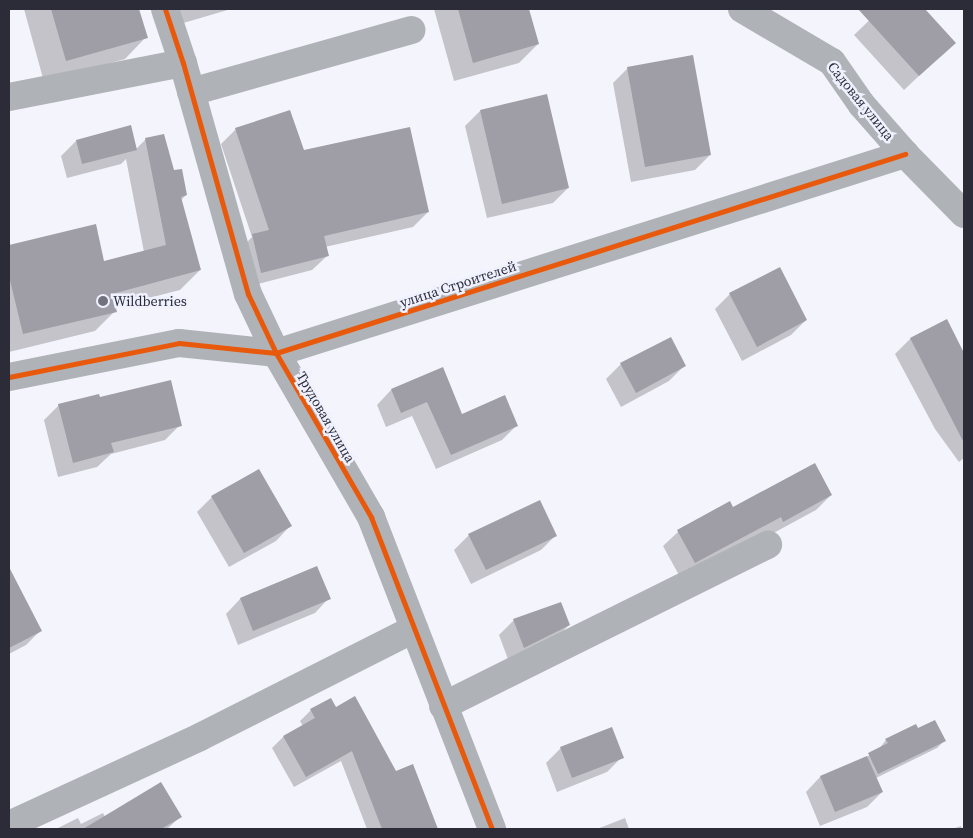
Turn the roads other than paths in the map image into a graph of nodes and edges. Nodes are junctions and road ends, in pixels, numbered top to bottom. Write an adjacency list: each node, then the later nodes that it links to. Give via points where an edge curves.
1 (164, 9): 4 (street, Трудовая улица)
2 (742, 9): 7 (street, Садовая улица, via 832,62 862,106)
3 (411, 30): 5 (street)
4 (183, 63): 5 (street, Трудовая улица); 6 (street)
5 (191, 92): 9 (street, Трудовая улица, via 248,294)
6 (9, 97)
7 (905, 154): 8 (street, Садовая улица); 9 (street, улица Строителей)
8 (964, 214)
9 (276, 353): 10 (street, улица Строителей, via 179,343); 12 (street, Трудовая улица, via 371,517)
10 (9, 377)
11 (768, 545): 13 (street)
12 (414, 629): 13 (street, Трудовая улица); 14 (street, via 200,738)
13 (444, 706): 15 (street, Трудовая улица)
14 (9, 825)
15 (492, 829)

